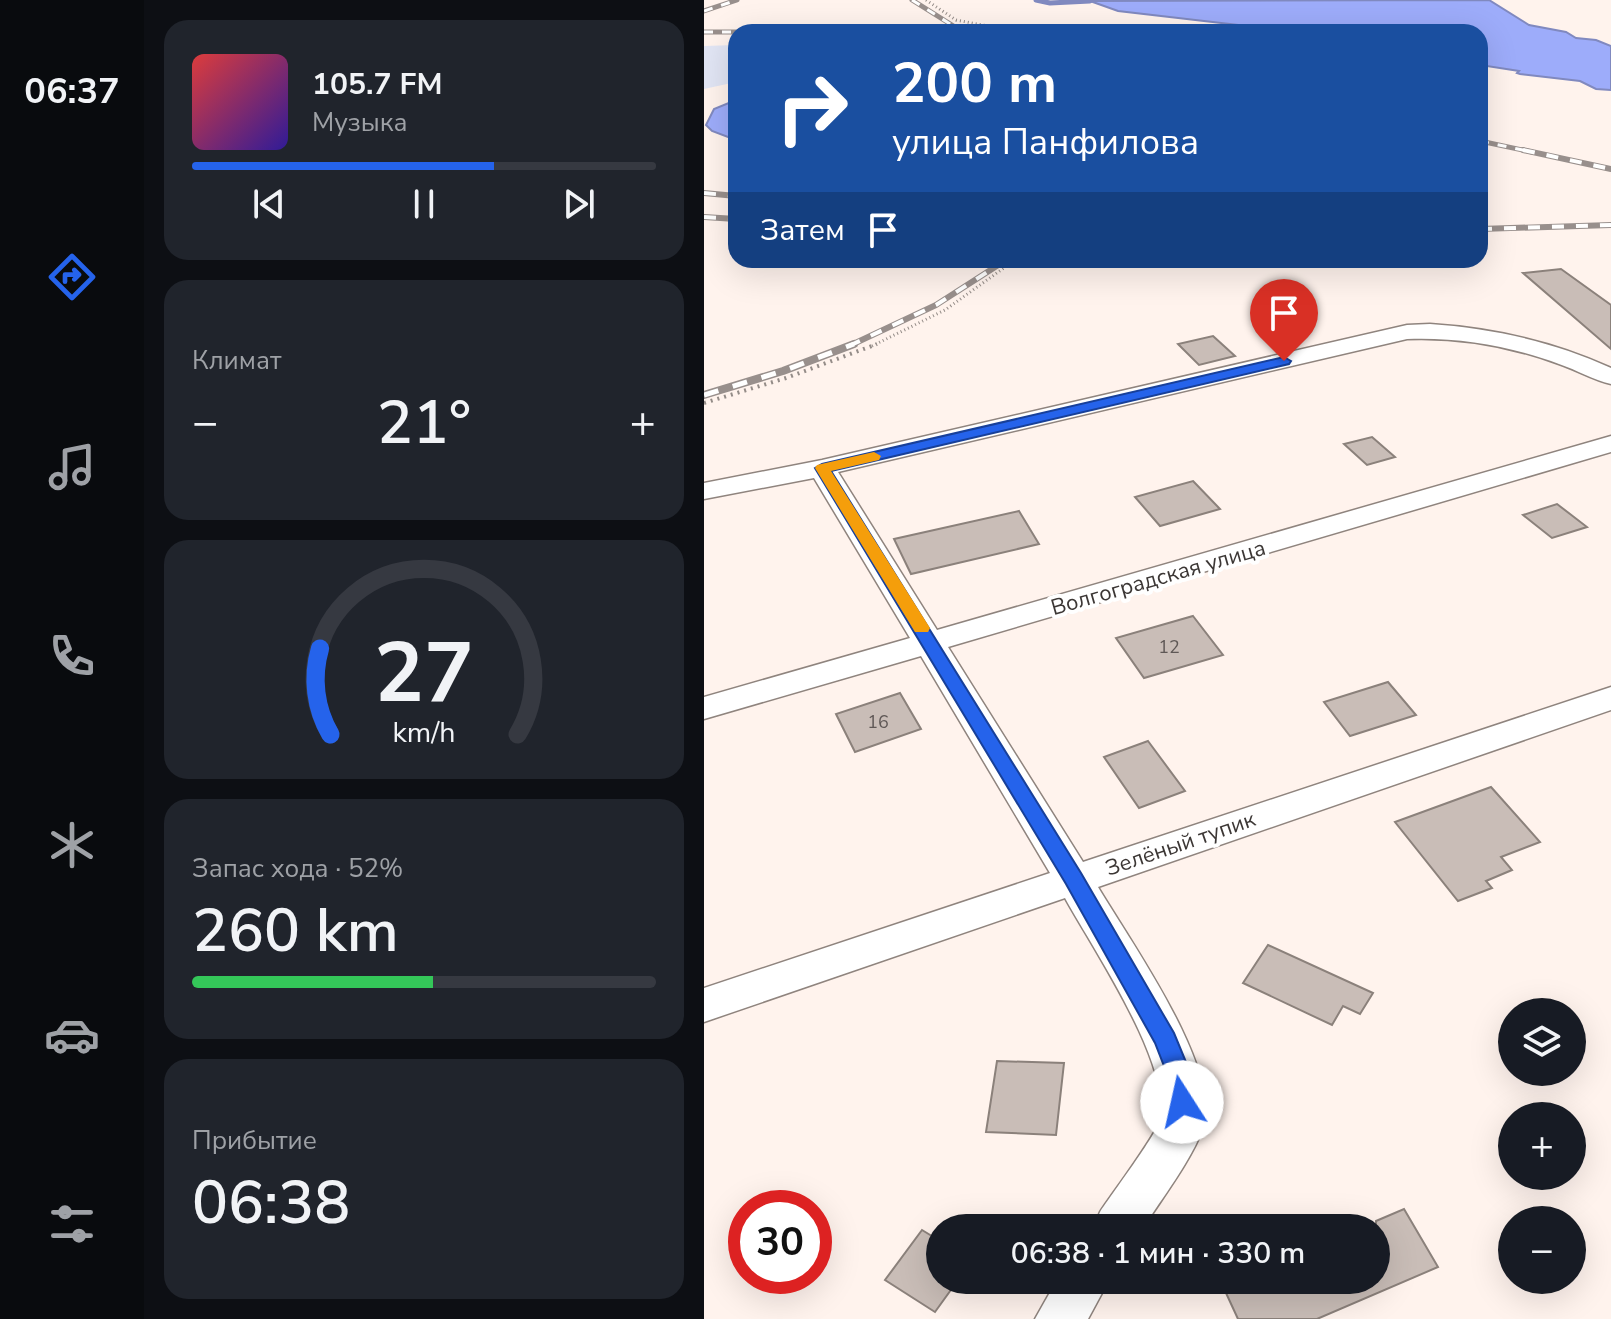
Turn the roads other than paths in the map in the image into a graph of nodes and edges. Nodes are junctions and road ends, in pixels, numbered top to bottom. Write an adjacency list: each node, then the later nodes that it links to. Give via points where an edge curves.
1 (1607, 375): 3 (street, via 1557,355 1455,332 1407,332)
2 (1611, 444): 5 (street, Волгоградская улица)
3 (822, 468): 4 (street); 5 (street)
4 (704, 491)
5 (931, 643): 7 (street, Волгоградская улица); 8 (street)
6 (1611, 698): 8 (street, Зелёный тупик)
7 (704, 708)
8 (1073, 878): 9 (street, Зелёный тупик); 10 (street, via 1166,1040 1181,1079 1182,1125)
9 (704, 1005)
10 (1126, 1214)
11 (1076, 1294): 12 (street)
12 (1060, 1319)

